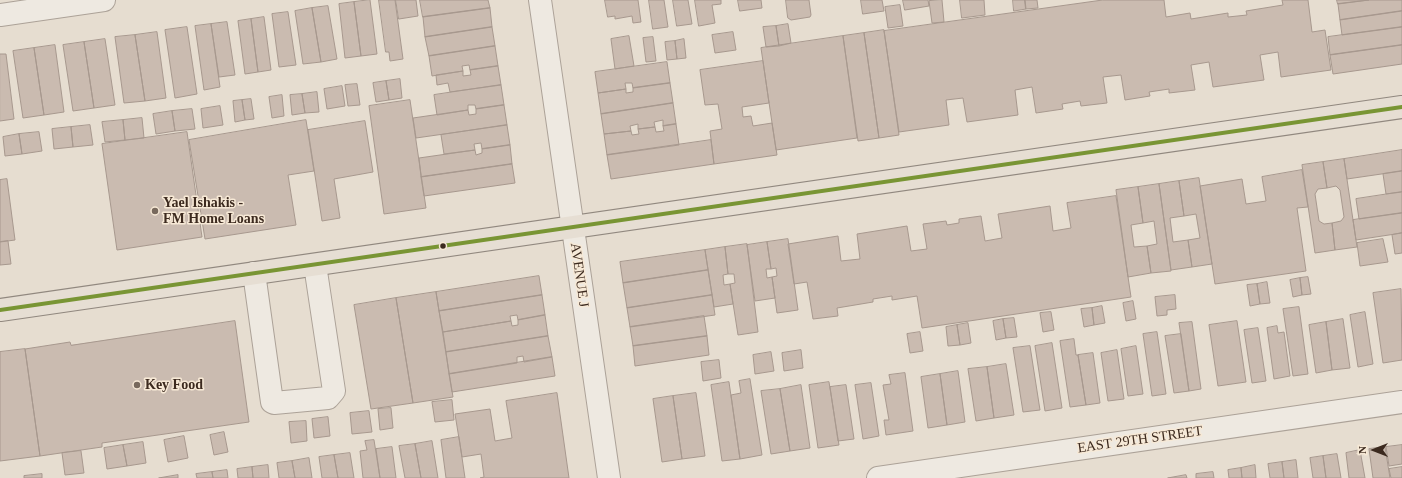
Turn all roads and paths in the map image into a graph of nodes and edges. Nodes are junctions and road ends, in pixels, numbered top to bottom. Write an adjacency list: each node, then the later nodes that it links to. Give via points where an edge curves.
1 (104, 0): 3 (street)
2 (540, 0): 5 (street, AVENUE J)
3 (0, 15)
4 (1402, 107): 5 (main road)
5 (572, 228): 6 (main road); 10 (street, AVENUE J)
6 (315, 265): 7 (main road); 7 (street, via 334,392 328,398 272,402)
7 (254, 273): 8 (main road)
8 (0, 310)
9 (1402, 402): 11 (street, EAST 29TH STREET)
10 (609, 478)
11 (878, 478)

